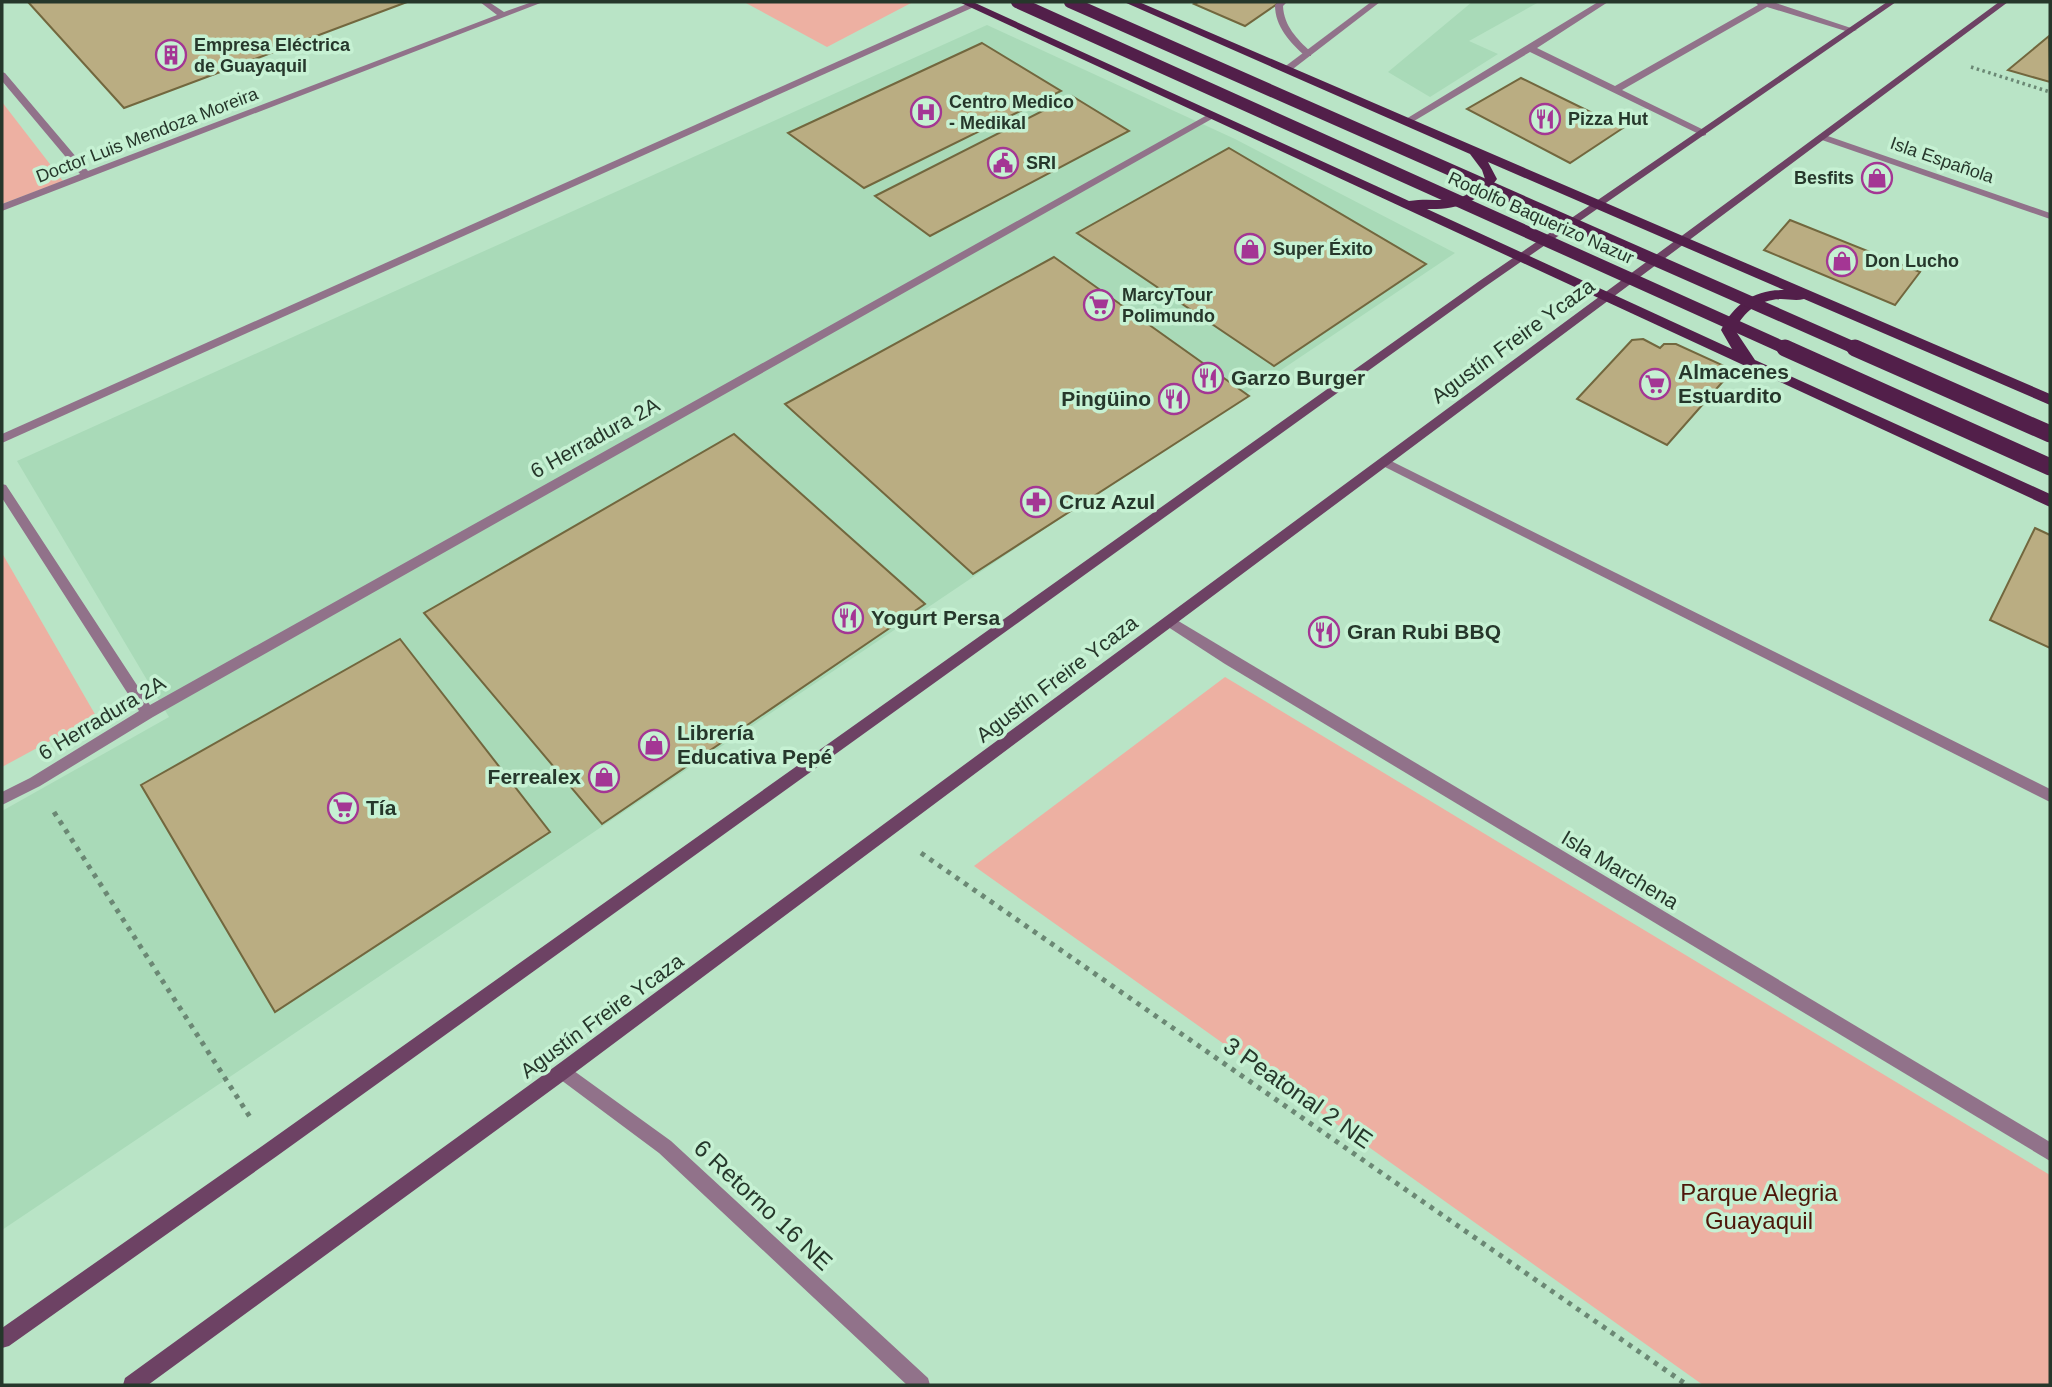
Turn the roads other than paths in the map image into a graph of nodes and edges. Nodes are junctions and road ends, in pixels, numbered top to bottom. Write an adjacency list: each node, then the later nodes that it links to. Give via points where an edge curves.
1 (484, 2): 13 (street)
2 (539, 2): 13 (street, Doctor Luis Mendoza Moreira)
3 (1017, 2): 39 (main road, Rodolfo Baquerizo Nazur, bridge)
4 (1070, 2): 36 (main road, Rodolfo Baquerizo Nazur, bridge)
5 (1283, 2): 16 (street, via 1278,13 1282,23)
6 (1376, 2): 16 (street)
7 (1604, 2): 15 (street)
8 (1764, 2): 14 (street); 19 (street)
9 (1892, 2): 14 (main road)
10 (2004, 2): 23 (main road, Agustín Freire Ycaza)
11 (1140, 3): 17 (main road)
12 (968, 4): 20 (main road); 37 (street)
13 (502, 15): 25 (street, Doctor Luis Mendoza Moreira)
14 (1852, 30): 22 (main road)
15 (1530, 48): 19 (street); 21 (street)
16 (1308, 54): 17 (street)
17 (1286, 70): 21 (main road)
18 (2, 75): 25 (street)
19 (1615, 90): 22 (street)
20 (1212, 116): 26 (main road); 43 (street, 6 Herradura 2A)
21 (1406, 122): 24 (main road)
22 (1703, 133): 27 (main road)
23 (1822, 137): 29 (street, Isla Española); 30 (main road, Agustín Freire Ycaza)
24 (1466, 148): 26 (main road, via 1488,169 1491,179 1483,190 1455,204); 27 (main road)
25 (86, 175): 28 (street, Doctor Luis Mendoza Moreira)
26 (1397, 201): 31 (main road)
27 (1597, 205): 30 (main road); 31 (main road)
28 (2, 208)
29 (2050, 216)
30 (1682, 241): 32 (main road, Agustín Freire Ycaza); 33 (main road)
31 (1520, 257): 32 (main road); 48 (main road)
32 (1608, 298): 34 (main road); 38 (main road, Agustín Freire Ycaza)
33 (1820, 301): 34 (main road, via 1774,295 1757,299 1734,316 1728,330 1734,342); 35 (main road)
34 (1764, 370): 41 (main road)
35 (2050, 400)
36 (2050, 434)
37 (2, 439)
38 (1385, 462): 42 (main road, Agustín Freire Ycaza); 44 (street)
39 (2050, 467)
40 (2, 488): 43 (street)
41 (2050, 501)
42 (1170, 621): 46 (main road, Agustín Freire Ycaza); 47 (street, Isla Marchena)
43 (148, 713): 45 (street, 6 Herradura 2A)
44 (2050, 796)
45 (2, 799)
46 (563, 1071): 49 (main road, Agustín Freire Ycaza); 50 (street, 6 Retorno 16 NE, via 665,1147)
47 (2050, 1152)
48 (2, 1339)
49 (132, 1385)
50 (922, 1385)

